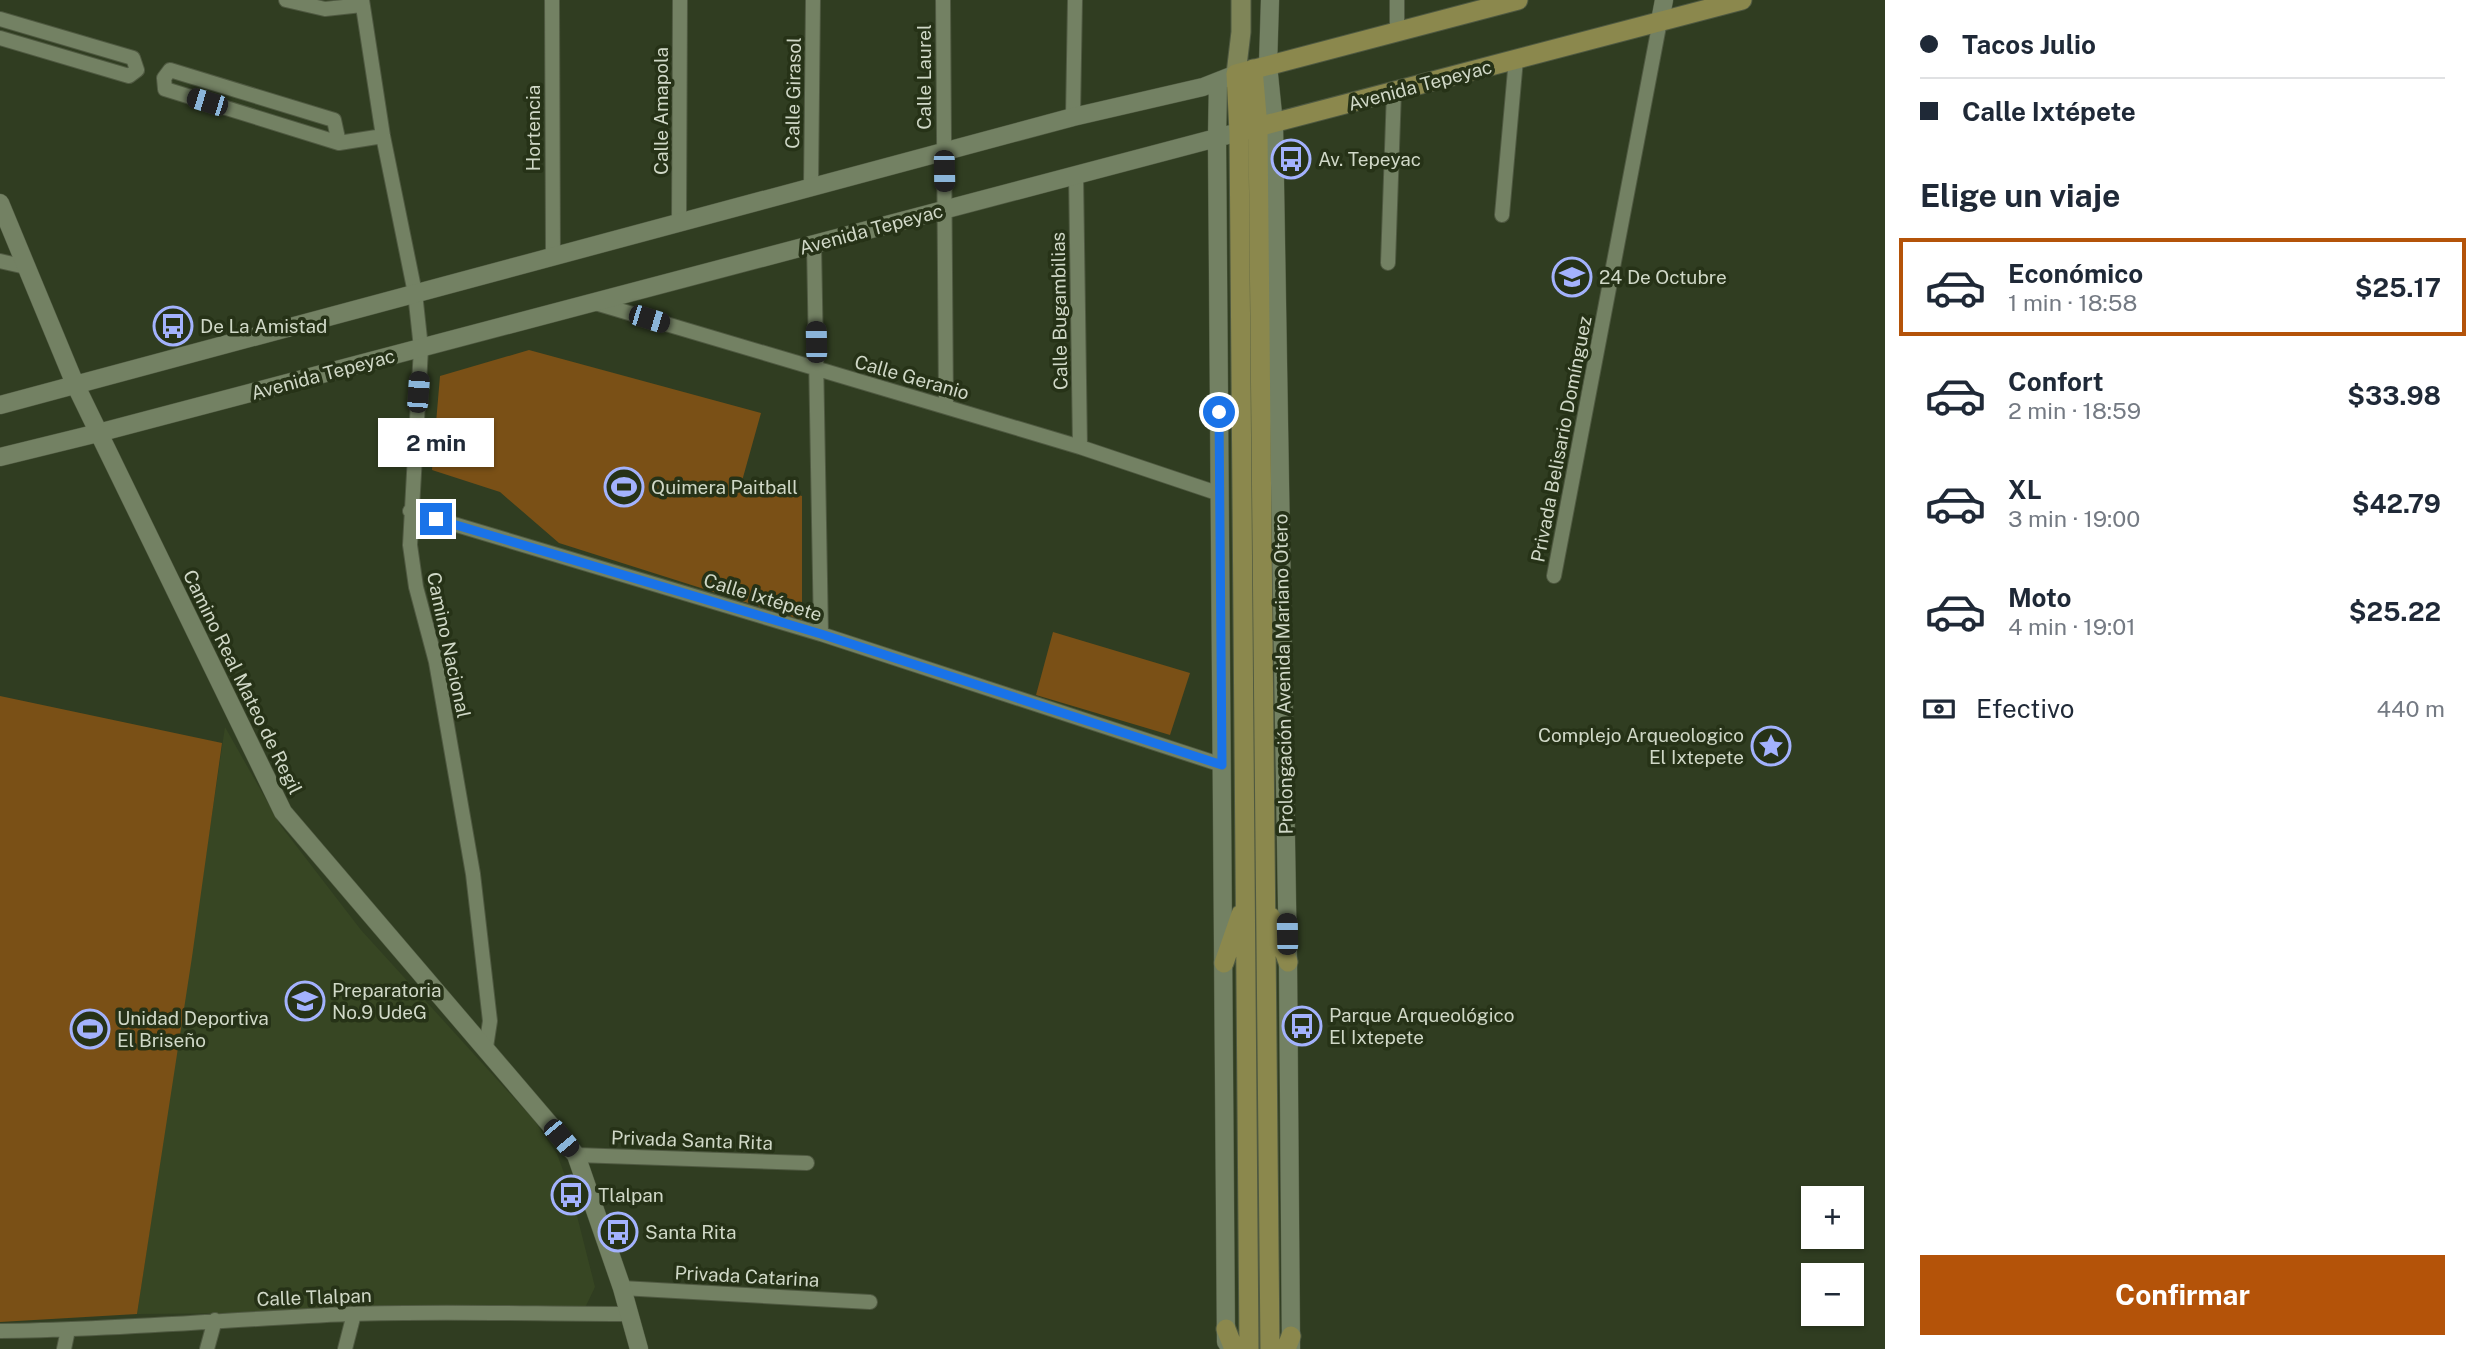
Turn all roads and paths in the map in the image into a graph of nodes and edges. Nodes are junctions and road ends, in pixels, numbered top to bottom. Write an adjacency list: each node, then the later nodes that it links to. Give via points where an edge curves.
1 (286, 0): 14 (street)
2 (552, 0): 39 (street, Hortencia)
3 (680, 0): 37 (street, Calle Amapola)
4 (813, 0): 33 (street, Calle Girasol)
5 (943, 0): 31 (street, Calle Laurel)
6 (1075, 0): 26 (street)
7 (1241, 0): 22 (main road, Prolongación Avenida Mariano Otero)
8 (1270, 0): 22 (street, Prolongación Avenida Mariano Otero)
9 (1397, 0): 17 (street)
10 (1518, 0): 17 (main road)
11 (1664, 0): 16 (street)
12 (1742, 0): 16 (main road, Avenida Tepeyac)
13 (362, 3): 14 (street); 28 (street, Camino Nacional)
14 (324, 5)
15 (0, 19): 18 (street)
16 (1660, 21): 21 (main road, Avenida Tepeyac); 55 (street, Privada Belisario Domínguez)
17 (1396, 32): 22 (main road)
18 (54, 35): 20 (street); 20 (street, via 133,58 137,70 129,76)
19 (0, 38): 20 (street)
20 (50, 53)
21 (1516, 59): 23 (main road, Avenida Tepeyac); 36 (street)
22 (1244, 73): 26 (street); 27 (main road, Prolongación Avenida Mariano Otero); 29 (street, Prolongación Avenida Mariano Otero)
23 (1394, 91): 27 (main road, Avenida Tepeyac); 41 (street)
24 (256, 96): 25 (street); 25 (street, via 170,70 164,78 165,89); 30 (street, via 334,120)
25 (250, 116): 30 (street)
26 (1073, 117): 31 (street)
27 (1257, 128): 29 (street, Avenida Tepeyac); 58 (main road, Prolongación Avenida Mariano Otero); 59 (main road, Prolongación Avenida Mariano Otero); 60 (street, Prolongación Avenida Mariano Otero)
28 (383, 136): 30 (street); 43 (street, Camino Nacional)
29 (1217, 138): 32 (street, Avenida Tepeyac); 53 (street, Prolongación Avenida Mariano Otero)
30 (339, 144)
31 (944, 151): 33 (street); 35 (street, Calle Laurel)
32 (1076, 175): 35 (street, Avenida Tepeyac); 51 (street, Calle Bugambilias)
33 (811, 187): 37 (street)
34 (0, 203): 42 (street, Camino Real Mateo de Regil)
35 (944, 210): 38 (street, Avenida Tepeyac); 49 (street, Calle Laurel)
36 (1502, 215)
37 (679, 222): 39 (street)
38 (814, 244): 44 (street, Avenida Tepeyac); 46 (street)
39 (553, 256): 43 (street)
40 (0, 261): 42 (street)
41 (1388, 263)
42 (26, 267): 47 (street, Camino Real Mateo de Regil)
43 (415, 293): 45 (street, Camino Nacional); 47 (street)
44 (592, 302): 45 (street, Avenida Tepeyac); 46 (street, Calle Geranio)
45 (421, 348): 50 (street, Avenida Tepeyac); 54 (street, Camino Nacional)
46 (816, 369): 49 (street, Calle Geranio); 56 (street)
47 (75, 384): 48 (street); 50 (street, Camino Real Mateo de Regil)
48 (0, 405)
49 (946, 407): 51 (street, Calle Geranio)
50 (98, 433): 52 (street, Avenida Tepeyac); 62 (street, Camino Real Mateo de Regil, via 283,811)
51 (1080, 447): 53 (street, Calle Geranio)
52 (0, 457)
53 (1220, 494): 57 (street, Prolongación Avenida Mariano Otero)
54 (410, 511): 56 (street, Calle Ixtépete); 62 (street, Camino Nacional, via 416,587 436,662 473,874 491,1021)
55 (1554, 576)
56 (821, 634): 57 (street, Calle Ixtépete)
57 (1222, 765): 61 (street, Prolongación Avenida Mariano Otero)
58 (1266, 903): 60 (main road); 81 (main road, Prolongación Avenida Mariano Otero)
59 (1245, 904): 61 (main road); 80 (main road, Prolongación Avenida Mariano Otero)
60 (1288, 962): 73 (street, Prolongación Avenida Mariano Otero)
61 (1224, 963): 70 (street, Prolongación Avenida Mariano Otero)
62 (486, 1047): 63 (street, Camino Real Mateo de Regil)
63 (576, 1156): 64 (street, Privada Santa Rita); 65 (street, Camino Real Mateo de Regil)
64 (807, 1163)
65 (622, 1288): 66 (street, Privada Catarina); 68 (street, Camino Real Mateo de Regil)
66 (870, 1302)
67 (354, 1314): 68 (street, Calle Tlalpan); 69 (street, Calle Tlalpan); 76 (street)
68 (630, 1314): 77 (street, Camino Real Mateo de Regil)
69 (215, 1320): 71 (street, Calle Tlalpan); 75 (street)
70 (1226, 1329): 78 (street, Prolongación Avenida Mariano Otero); 79 (main road)
71 (68, 1330): 72 (street, Calle Tlalpan); 74 (street)
72 (0, 1331)
73 (1289, 1345)
74 (64, 1349)
75 (207, 1349)
76 (345, 1349)
77 (639, 1349)
78 (1226, 1349)
79 (1234, 1349)
80 (1249, 1349)
81 (1270, 1349)

